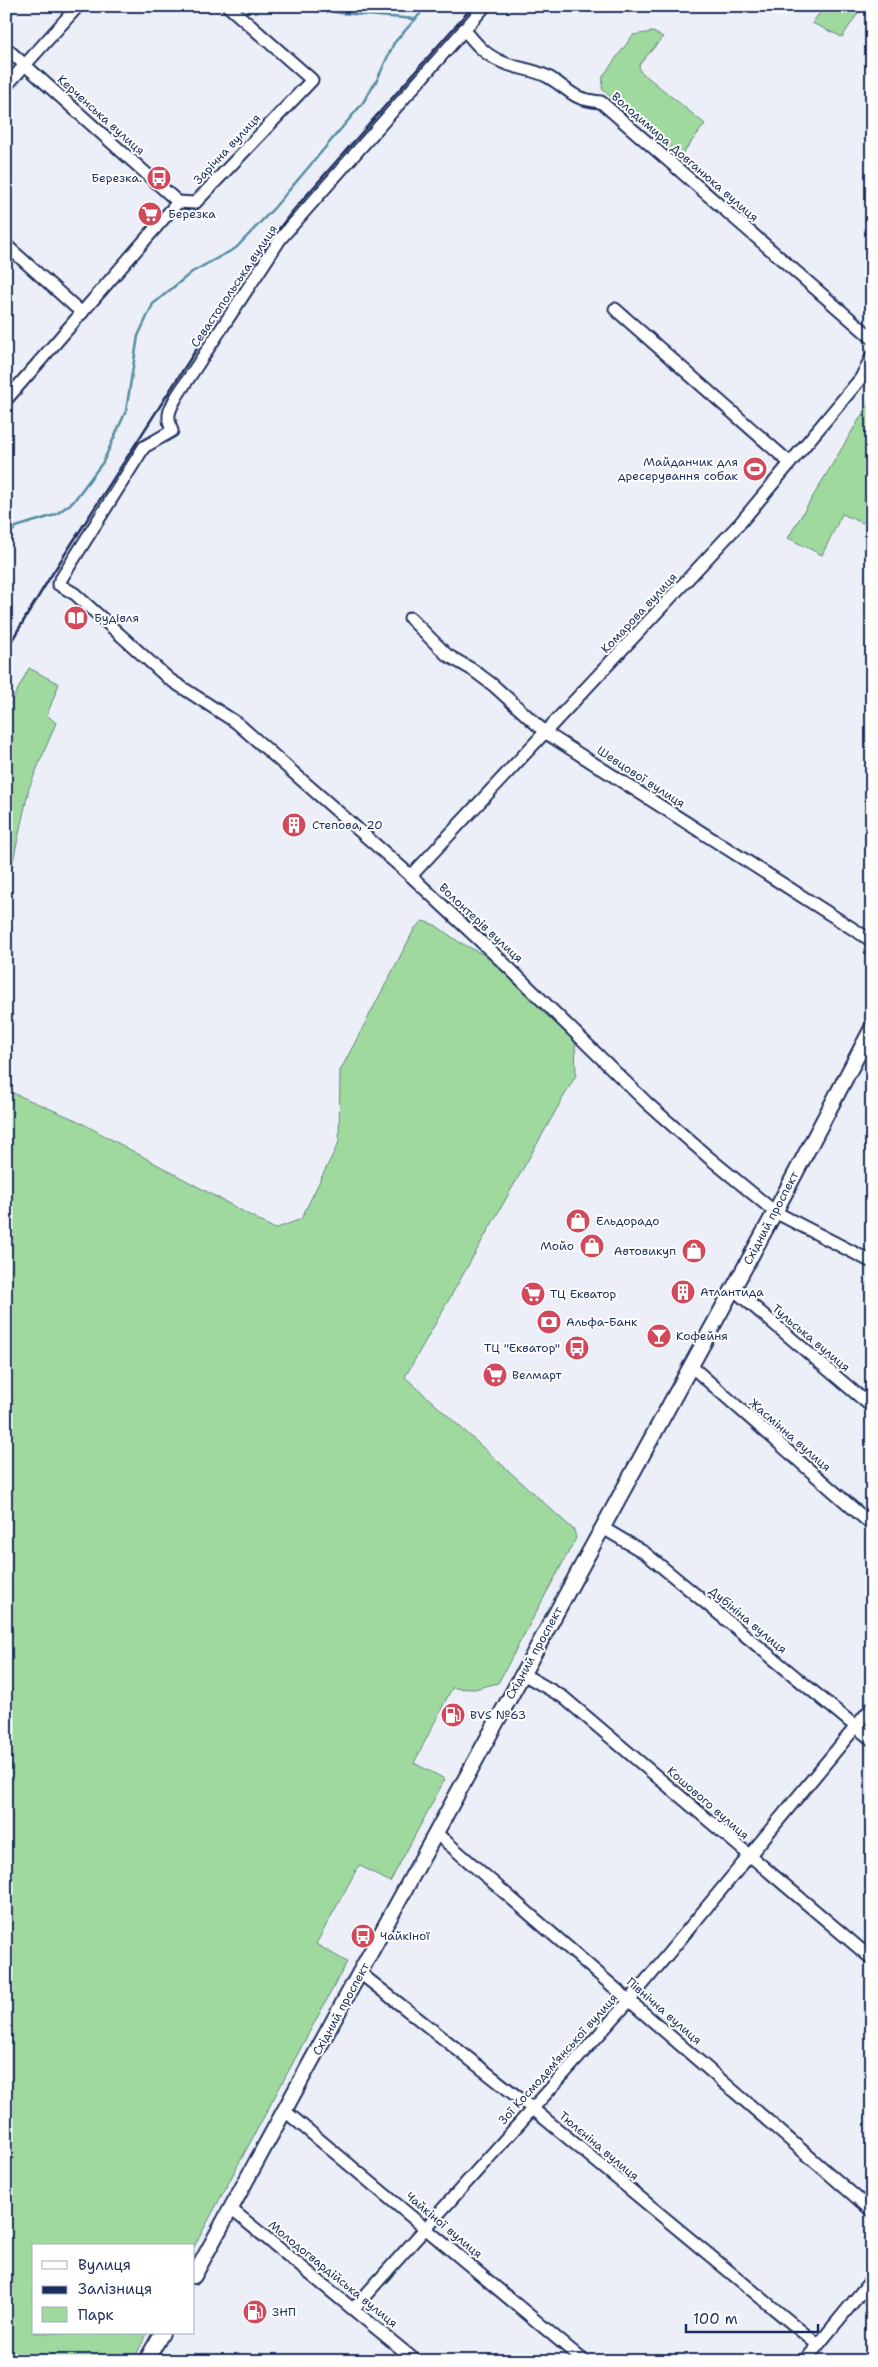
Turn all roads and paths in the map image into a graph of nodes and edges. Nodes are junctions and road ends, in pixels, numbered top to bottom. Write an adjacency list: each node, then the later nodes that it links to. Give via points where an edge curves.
1 (78, 6): 6 (street)
2 (228, 6): 8 (street, Зарічна вулиця, via 312,80 195,203)
3 (485, 6): 4 (street, Севастопольська вулиця)
4 (464, 30): 12 (street, Володимира Довганюка вулиця, via 484,52 503,63 550,78 574,97 601,102); 16 (street, Севастопольська вулиця, via 281,238 168,412 172,431 144,447 58,584)
5 (6, 48): 6 (street, Керченська вулиця)
6 (25, 65): 7 (street); 8 (street, Керченська вулиця)
7 (6, 86)
8 (178, 202): 11 (street)
9 (6, 245): 11 (street)
10 (614, 309): 15 (street)
11 (82, 313): 14 (street)
12 (872, 338)
13 (872, 356): 15 (street, Комарова вулиця, via 861,378)
14 (6, 400)
15 (790, 463): 18 (street, Комарова вулиця, via 731,534)
16 (75, 594): 19 (street, Волонтерів вулиця, via 169,679 237,723)
17 (410, 618): 18 (street, Шевцової вулиця, via 447,655 488,682)
18 (546, 733): 19 (street, Комарова вулиця); 20 (street, Шевцової вулиця)
19 (411, 876): 22 (street, Волонтерів вулиця, via 648,1103)
20 (872, 941)
21 (872, 1028): 22 (main road, Східний проспект)
22 (775, 1212): 23 (street, Волонтерів вулиця); 24 (main road, Східний проспект)
23 (872, 1262)
24 (733, 1289): 25 (main road, Східний проспект); 26 (street, Тульська вулиця)
25 (691, 1366): 27 (street, Жасмінна вулиця); 28 (main road, Східний проспект)
26 (872, 1407)
27 (872, 1525)
28 (603, 1528): 29 (main road, Східний проспект); 31 (street, Дубініна вулиця, via 645,1553)
29 (523, 1674): 33 (main road, Східний проспект); 34 (street, Кошового вулиця, via 563,1697)
30 (872, 1707): 31 (street, Зої Космодем’янської вулиця)
31 (855, 1726): 32 (street, Дубініна вулиця); 34 (street, Зої Космодем’янської вулиця)
32 (872, 1740)
33 (436, 1833): 36 (main road, Східний проспект); 37 (street, Північна вулиця)
34 (747, 1855): 35 (street, Кошового вулиця); 37 (street, Зої Космодем’янської вулиця)
35 (872, 1959)
36 (360, 1973): 38 (street, Тюлєніна вулиця); 39 (main road, Східний проспект)
37 (630, 2000): 38 (street, Зої Космодем’янської вулиця); 41 (street, Північна вулиця)
38 (533, 2109): 42 (street, Зої Космодем’янської вулиця); 47 (street, Тюлєніна вулиця)
39 (284, 2111): 40 (main road, Східний проспект); 42 (street, Чайкіної вулиця)
40 (231, 2209): 43 (main road, Східний проспект); 45 (street, Молодогвардійська вулиця)
41 (872, 2211)
42 (427, 2228): 45 (street, Зої Космодем’янської вулиця); 50 (street, Чайкіної вулиця)
43 (195, 2274)
44 (872, 2279): 47 (street)
45 (354, 2308): 49 (street, Молодогвардійська вулиця)
46 (161, 2334): 48 (main road)
47 (818, 2345): 51 (street)
48 (146, 2361)
49 (416, 2361)
50 (584, 2361)
51 (805, 2361)

